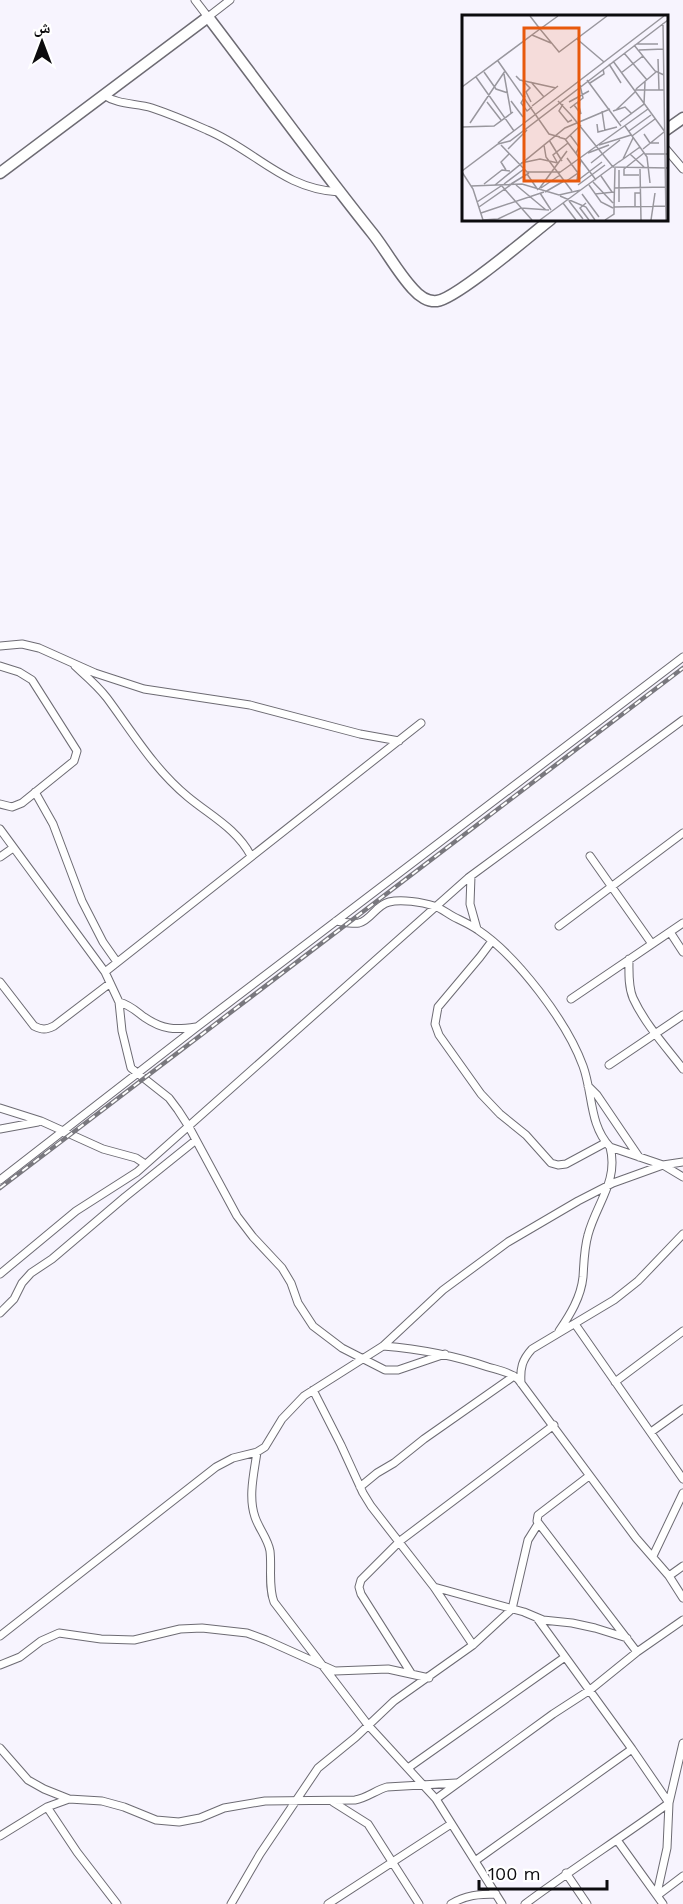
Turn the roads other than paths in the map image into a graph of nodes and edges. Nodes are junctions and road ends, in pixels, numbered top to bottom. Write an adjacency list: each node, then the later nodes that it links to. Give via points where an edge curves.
1 (195, 0): 3 (street)
2 (230, 0): 3 (street)
3 (208, 17): 4 (main road); 10 (main road)
4 (104, 95): 9 (main road); 10 (street, via 150,107 207,130 295,182 318,191)
5 (683, 118): 6 (main road)
6 (668, 129)
7 (668, 151): 8 (street)
8 (683, 169)
9 (0, 173)
10 (339, 192): 11 (main road, via 411,288 435,301 464,287)
11 (550, 220)
12 (0, 646): 14 (street, via 22,644)
13 (683, 657): 30 (street)
14 (70, 662): 18 (street, via 144,689 250,705); 24 (street, via 106,698 164,775 236,834)
15 (0, 666): 19 (street, via 32,680 76,751 74,761)
16 (683, 720): 27 (street)
17 (421, 723): 18 (street)
18 (399, 741): 24 (street)
19 (35, 792): 20 (street, via 12,807); 39 (street, via 53,824 82,901)
20 (0, 804)
21 (0, 830): 23 (street)
22 (683, 833): 28 (street)
23 (13, 848): 26 (street); 40 (street)
24 (251, 856): 39 (street)
25 (590, 856): 28 (street)
26 (0, 857)
27 (471, 876): 29 (street); 33 (street, via 471,904)
28 (612, 886): 32 (street); 36 (street)
29 (435, 906): 30 (street, via 388,902 363,921); 33 (street); 55 (street)
30 (336, 921): 46 (street)
31 (683, 923): 34 (street)
32 (559, 926)
33 (477, 929): 35 (street)
34 (670, 932): 36 (street); 37 (street)
35 (492, 941): 51 (street, via 544,998 570,1038); 59 (street, via 438,1007 435,1024 439,1035 482,1094 551,1163 566,1164)
36 (651, 944): 38 (street)
37 (683, 952)
38 (629, 959): 43 (street); 47 (street, via 633,997)
39 (117, 962): 40 (street)
40 (105, 972): 42 (street)
41 (0, 982): 42 (street, via 34,1026 41,1029 54,1026)
42 (109, 984): 44 (street)
43 (571, 999)
44 (119, 1002): 46 (street, via 167,1029); 50 (street, via 129,1064)
45 (683, 1015): 47 (street)
46 (197, 1027): 50 (street)
47 (656, 1034): 48 (street); 49 (street)
48 (609, 1065)
49 (683, 1069)
50 (137, 1074): 55 (street, via 169,1098); 57 (street)
51 (588, 1086): 59 (street, via 598,1129); 60 (street)
52 (0, 1102): 53 (street)
53 (4, 1109): 54 (street)
54 (41, 1121): 56 (street); 57 (street)
55 (189, 1127): 58 (street); 62 (street)
56 (0, 1128)
57 (63, 1131): 62 (street); 65 (street)
58 (196, 1140): 69 (street, via 31,1273); 75 (street, via 237,1216 289,1279 308,1321)
59 (608, 1145): 60 (street); 66 (street, via 613,1164)
60 (640, 1159): 63 (street)
61 (683, 1162): 63 (street)
62 (145, 1164): 68 (street, via 130,1178 76,1211)
63 (663, 1165): 64 (street); 66 (street)
64 (683, 1178)
65 (0, 1180)
66 (608, 1185): 72 (street, via 587,1238 577,1301); 73 (street, via 487,1257 443,1290)
67 (683, 1234): 70 (street, via 638,1281)
68 (0, 1274)
69 (0, 1313)
70 (575, 1324): 72 (street); 77 (street)
71 (683, 1331): 77 (street)
72 (559, 1332): 78 (street, via 527,1354 520,1369)
73 (383, 1346): 74 (street); 75 (street)
74 (445, 1354): 75 (street, via 390,1371); 76 (street)
75 (363, 1359): 79 (street)
76 (514, 1376): 78 (street); 86 (street)
77 (615, 1382): 82 (street)
78 (521, 1383): 81 (street)
79 (313, 1390): 83 (street, via 287,1413 265,1447); 86 (street)
80 (683, 1409): 82 (street)
81 (554, 1425): 84 (street); 89 (street)
82 (651, 1432): 85 (street)
83 (257, 1452): 98 (street, via 233,1458 208,1472); 104 (street, via 252,1495 254,1515 269,1547 271,1596)
84 (589, 1476): 88 (street, via 538,1515); 90 (street)
85 (683, 1479)
86 (360, 1487): 89 (street)
87 (683, 1493): 90 (street)
88 (538, 1524): 95 (street, via 528,1540); 99 (street)
89 (400, 1541): 93 (street); 105 (street, via 369,1570 359,1587)
90 (653, 1556): 92 (street)
91 (683, 1566): 92 (street)
92 (669, 1576): 94 (street)
93 (434, 1587): 95 (street); 100 (street)
94 (683, 1598)
95 (512, 1609): 96 (street); 100 (street)
96 (537, 1618): 99 (street); 102 (street)
97 (683, 1620): 101 (street)
98 (0, 1636)
99 (627, 1638): 101 (street)
100 (473, 1645): 106 (street)
101 (637, 1652): 107 (street)
102 (565, 1657): 107 (street); 112 (street)
103 (0, 1665): 104 (street, via 59,1633 134,1640 202,1628 247,1633)
104 (325, 1668): 105 (street); 108 (street)
105 (411, 1673): 106 (street)
106 (429, 1678): 108 (street, via 394,1701)
107 (590, 1690): 110 (street); 113 (street)
108 (368, 1725): 112 (street); 117 (street, via 318,1768)
109 (683, 1743): 119 (street)
110 (632, 1749): 119 (street); 124 (street)
111 (2, 1753): 115 (street, via 28,1780)
112 (408, 1768): 114 (street)
113 (456, 1783): 114 (street); 116 (street)
114 (427, 1786): 116 (street); 118 (street, via 387,1787 365,1798)
115 (69, 1799): 117 (street, via 102,1801 156,1820 178,1822 224,1808); 120 (street)
116 (436, 1799): 121 (street)
117 (296, 1800): 118 (street); 131 (street)
118 (330, 1800): 125 (street, via 368,1824)
119 (669, 1803): 123 (street); 129 (street, via 668,1848)
120 (47, 1807): 122 (street); 130 (street)
121 (451, 1824): 124 (street); 125 (street)
122 (0, 1836)
123 (617, 1840): 126 (street); 129 (street)
124 (475, 1861): 128 (street)
125 (393, 1862): 132 (street); 133 (street)
126 (566, 1873): 136 (street); 137 (street)
127 (683, 1876): 129 (street)
128 (496, 1894): 134 (street, via 467,1896); 135 (street)
129 (658, 1894): 138 (street)
130 (117, 1904)
131 (231, 1904)
132 (328, 1904)
133 (419, 1904)
134 (451, 1904)
135 (502, 1904)
136 (525, 1904)
137 (587, 1904)
138 (663, 1904)

